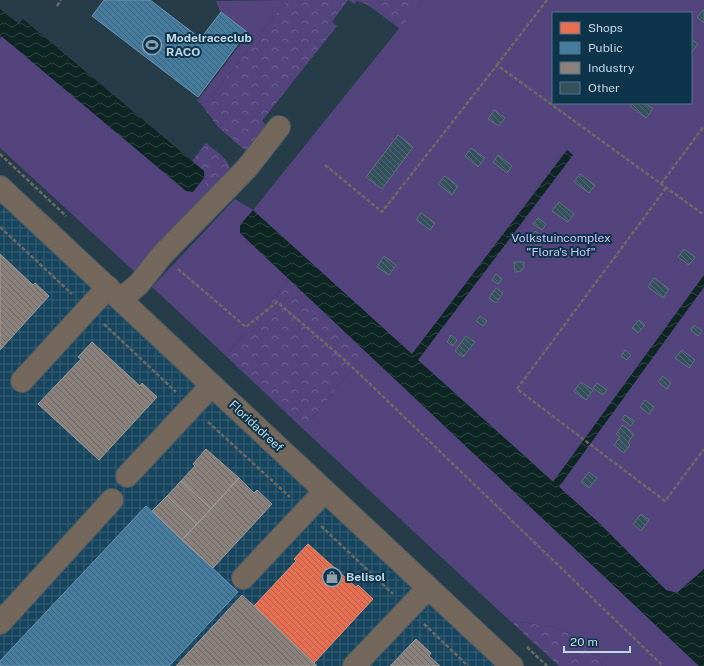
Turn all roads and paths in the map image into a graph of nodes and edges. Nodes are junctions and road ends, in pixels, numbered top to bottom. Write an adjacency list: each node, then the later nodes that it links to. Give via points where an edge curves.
1 (61, 0): 3 (path)
2 (547, 0): 4 (path)
3 (57, 6)
4 (497, 65): 7 (path, via 382,212); 8 (path)
5 (704, 126): 8 (path)
6 (279, 127): 13 (street, via 247,168)
7 (325, 165)
8 (661, 184): 10 (path)
9 (0, 187): 14 (street, Floridadreef)
10 (666, 188): 11 (path); 19 (path, via 516,389 666,501)
11 (704, 215)
12 (0, 228): 15 (path)
13 (162, 256): 14 (street, via 139,284); 31 (path, via 246,327 277,302 346,361)
14 (114, 293): 15 (street); 17 (street, Floridadreef)
15 (88, 309): 16 (street); 18 (path)
16 (22, 380)
17 (212, 385): 18 (street); 21 (street, Floridadreef)
18 (192, 407): 20 (street); 23 (path)
19 (704, 449)
20 (127, 476)
21 (325, 491): 23 (street); 25 (street, Floridadreef)
22 (112, 500): 27 (street)
23 (306, 511): 24 (street); 26 (path)
24 (243, 578)
25 (428, 588): 26 (street); 30 (street, Floridadreef)
26 (408, 609): 28 (street); 29 (path)
27 (0, 623)
28 (354, 666)
29 (468, 666)
30 (512, 666)
31 (663, 666)

